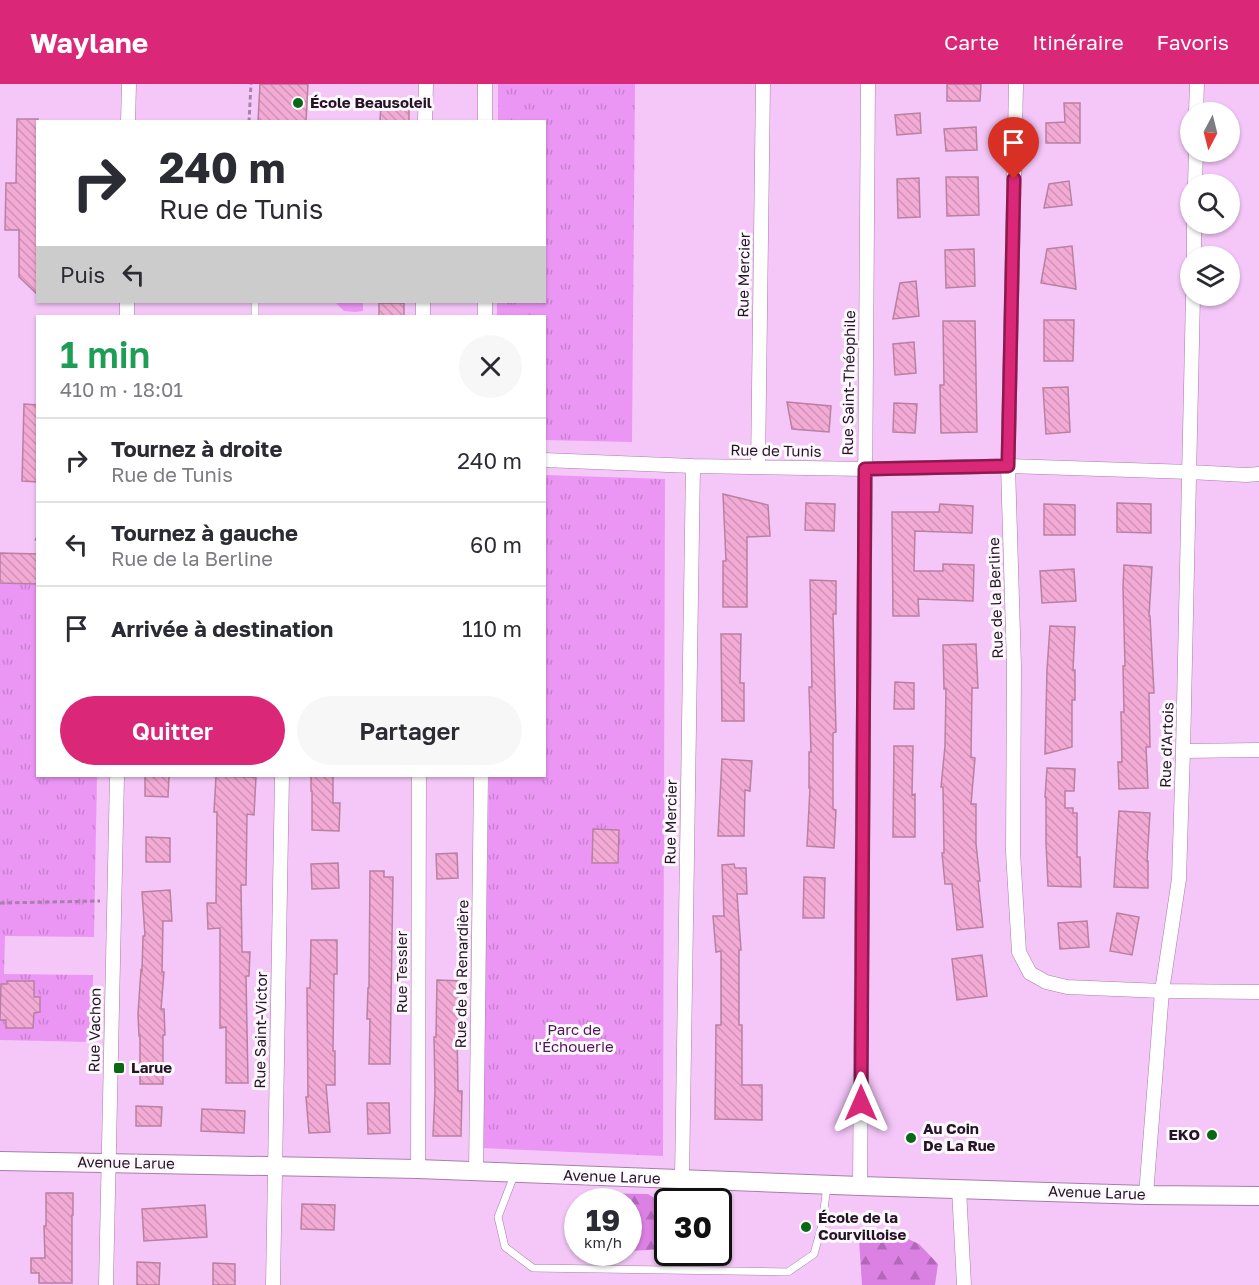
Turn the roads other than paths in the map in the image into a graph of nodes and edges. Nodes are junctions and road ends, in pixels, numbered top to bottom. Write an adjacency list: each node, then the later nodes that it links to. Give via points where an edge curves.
1 (129, 84): 9 (street)
2 (426, 84): 10 (street)
3 (485, 84): 11 (street)
4 (763, 84): 16 (street, Rue Mercier)
5 (868, 84): 17 (street, Rue Saint-Théophile)
6 (1016, 84): 15 (street, Rue de la Berline)
7 (1197, 84): 8 (street)
8 (1196, 102)
9 (129, 120)
10 (425, 120)
11 (485, 120)
12 (1193, 306): 18 (street, Rue d'Artois)
13 (546, 460): 14 (street, Rue de Tunis)
14 (693, 466): 16 (street, Rue de Tunis); 34 (street, Rue Mercier)
15 (1008, 466): 17 (street, Rue de Tunis); 18 (street, Rue de Tunis); 26 (street, Rue de la Berline, via 1014,667 1013,852 1019,952 1029,973 1046,982 1067,987)
16 (758, 467): 17 (street, Rue de Tunis)
17 (865, 469): 36 (street, Rue Saint-Théophile)
18 (1190, 472): 19 (street, Rue de Tunis); 21 (street, Rue d'Artois)
19 (1259, 474)
20 (1259, 750): 21 (street)
21 (1184, 751): 26 (street, Rue d'Artois, via 1179,879)
22 (117, 777): 29 (street, Rue Vachon)
23 (282, 777): 30 (street, Rue Saint-Victor)
24 (419, 777): 31 (street, Rue Tessier)
25 (481, 777): 32 (street, Rue de la Renardière)
26 (1162, 991): 27 (street, Rue de la Berline); 38 (street, Rue d'Artois)
27 (1259, 992)
28 (0, 1161): 29 (street, Avenue Larue)
29 (108, 1163): 30 (street, Avenue Larue); 40 (street, Rue Vachon)
30 (275, 1167): 31 (street, Avenue Larue); 41 (street, Rue Saint-Victor)
31 (418, 1169): 32 (street, Avenue Larue)
32 (476, 1172): 33 (street, Avenue Larue)
33 (515, 1173): 34 (street, Avenue Larue); 35 (lane, via 498,1217 505,1247 533,1268 788,1272 814,1254)
34 (682, 1179): 35 (street, Avenue Larue)
35 (827, 1184): 36 (street, Avenue Larue)
36 (860, 1186): 37 (street, Avenue Larue)
37 (959, 1189): 38 (street, Avenue Larue); 42 (street)
38 (1146, 1195): 39 (street, Avenue Larue)
39 (1259, 1196)
40 (106, 1285)
41 (273, 1285)
42 (964, 1285)

